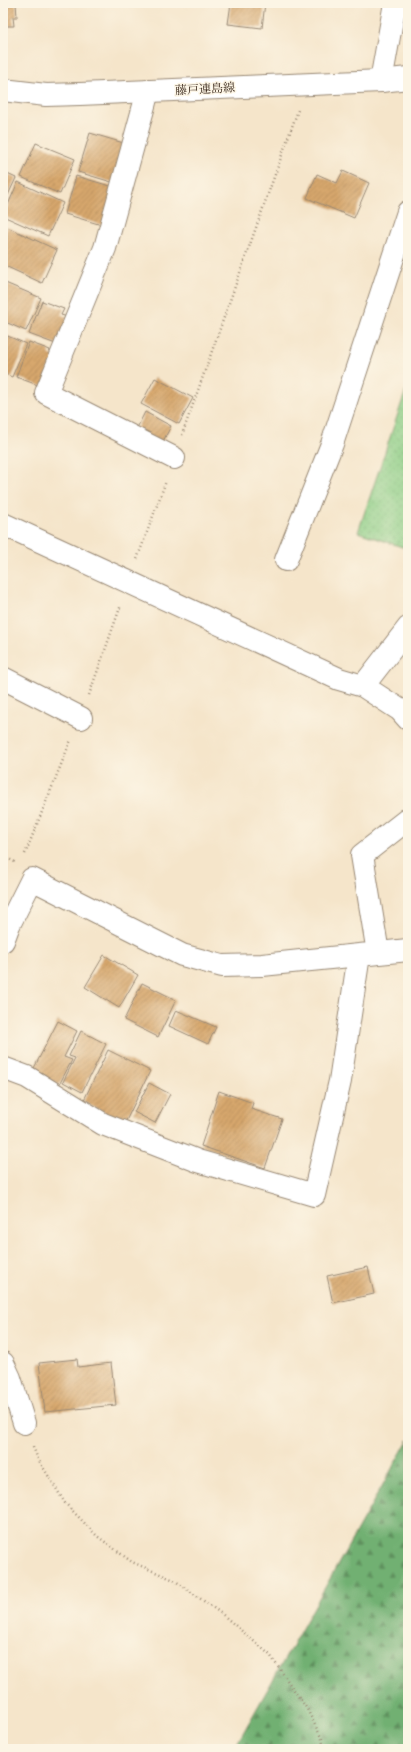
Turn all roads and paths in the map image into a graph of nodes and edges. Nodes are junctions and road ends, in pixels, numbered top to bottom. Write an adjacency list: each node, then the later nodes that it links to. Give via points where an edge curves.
1 (395, 3): 3 (street)
2 (408, 78): 3 (street, 藤戸連島線)
3 (381, 81): 5 (street, 藤戸連島線)
4 (3, 90): 5 (street, 藤戸連島線, via 46,95)
5 (148, 91): 7 (street, via 105,248 46,393)
6 (408, 212): 9 (street, via 332,444)
7 (174, 458)
8 (3, 524): 12 (street, via 339,679)
9 (286, 560)
10 (408, 628): 12 (street)
11 (3, 678): 13 (street)
12 (363, 686): 14 (street)
13 (81, 718)
14 (408, 718)
15 (408, 819): 18 (street, via 362,855)
16 (3, 941): 18 (street, via 8,925 32,879 182,955 222,966 262,965)
17 (408, 950): 18 (street)
18 (368, 954): 19 (street, via 314,1195 198,1161 103,1124 27,1077)
19 (3, 1068)
20 (3, 1363): 21 (street)
21 (24, 1423): 22 (path, via 38,1460 65,1503 97,1536 132,1562 174,1580 222,1614 270,1655 307,1709 322,1739)
22 (324, 1749)

